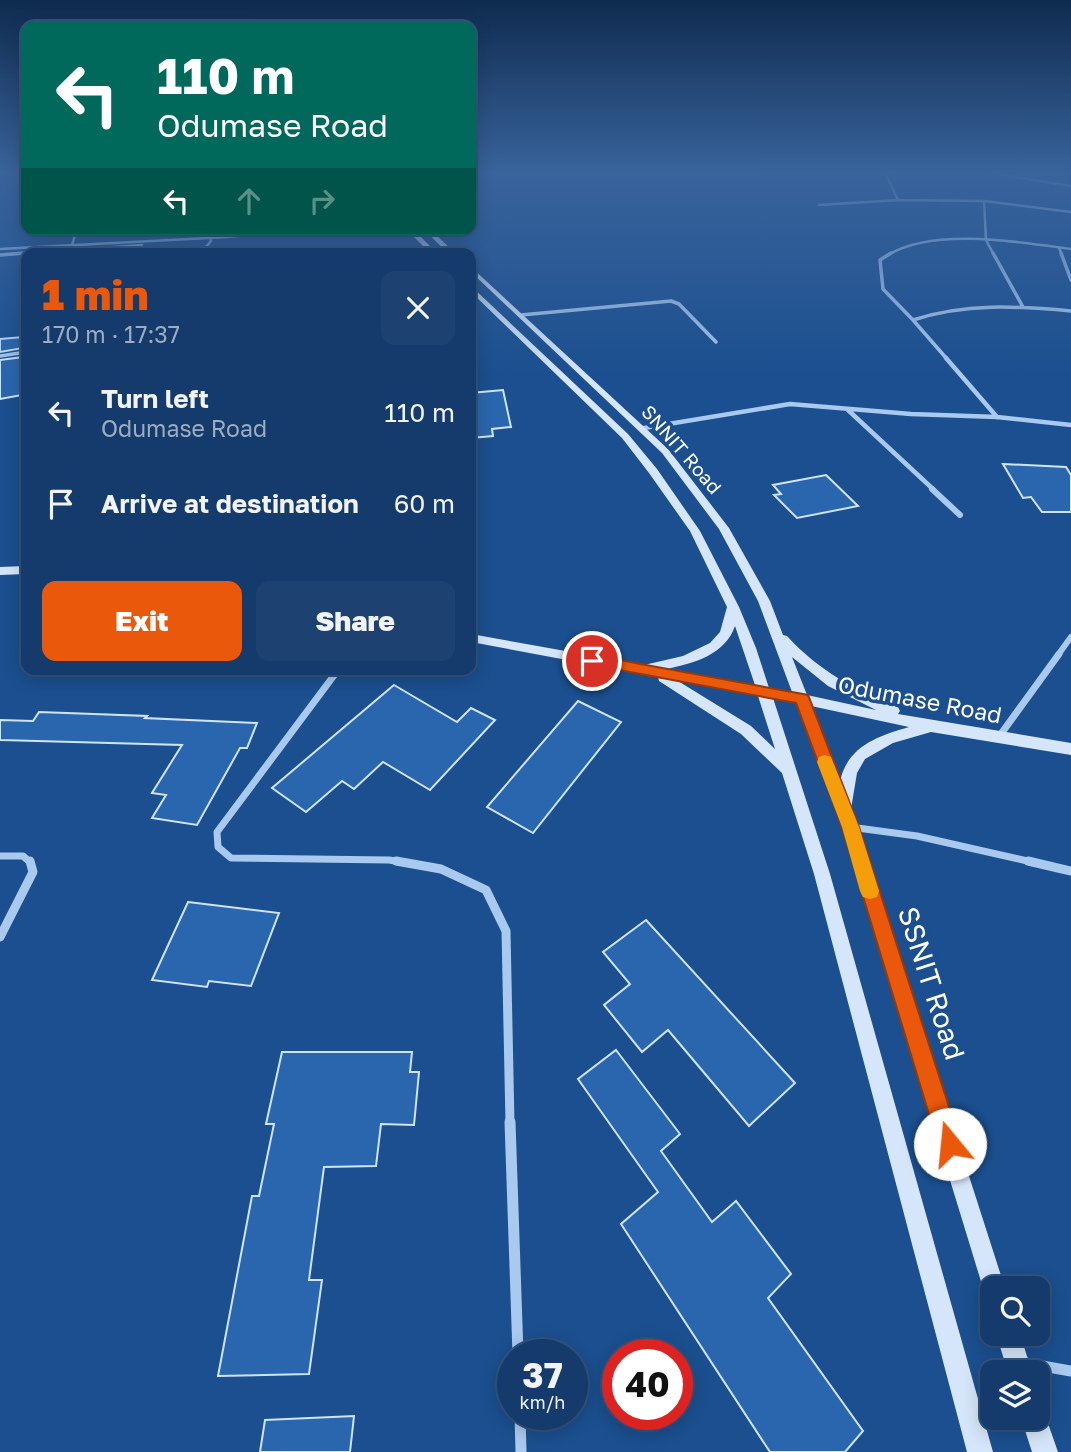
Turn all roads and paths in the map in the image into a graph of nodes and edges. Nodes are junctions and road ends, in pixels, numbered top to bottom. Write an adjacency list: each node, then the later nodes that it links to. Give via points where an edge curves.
1 (74, 239): 4 (street)
2 (211, 239): 4 (street); 6 (street); 7 (street)
3 (986, 240): 8 (street); 18 (street); 21 (street, via 911,246 880,260 883,289)
4 (72, 244): 5 (street); 9 (street)
5 (71, 248)
6 (85, 248)
7 (204, 248)
8 (1059, 248): 10 (street); 14 (street)
9 (0, 249)
10 (1071, 249)
11 (21, 253): 12 (street)
12 (0, 255)
13 (476, 280): 16 (street, SNNIT Road)
14 (1071, 280)
15 (476, 291): 16 (street)
16 (495, 291): 20 (street, SNNIT Road)
17 (476, 293): 32 (street, SNNIT Road, via 642,456 695,531)
18 (1023, 307): 19 (street); 21 (street, via 950,307)
19 (1071, 311)
20 (521, 314): 22 (street, via 671,301); 28 (street, SNNIT Road)
21 (913, 320): 26 (street)
22 (716, 342)
23 (21, 353): 24 (street)
24 (0, 356)
25 (847, 409): 26 (street); 28 (street, via 763,406); 29 (street)
26 (997, 417): 27 (street)
27 (1071, 425)
28 (644, 428): 33 (street, SNNIT Road, via 724,528)
29 (960, 515)
30 (21, 570): 31 (street)
31 (0, 571)
32 (733, 607): 36 (street, via 722,639 707,650); 38 (street, SNNIT Road)
33 (777, 631): 39 (street, SNNIT Road); 40 (street, via 808,667 826,680)
34 (1071, 637): 41 (street)
35 (476, 639): 36 (street, Odumase Road)
36 (646, 671): 38 (street, Odumase Road); 43 (street, via 746,730)
37 (334, 675): 50 (street, via 217,832 218,847 231,858 389,860 442,869 486,890 506,930)
38 (762, 691): 39 (street, Odumase Road); 43 (street)
39 (803, 699): 40 (street, Odumase Road); 44 (street, SSNIT Road)
40 (930, 726): 41 (street, Odumase Road); 44 (street, via 860,755 849,772)
41 (998, 738): 42 (street, Odumase Road)
42 (1071, 749)
43 (788, 771): 56 (street, via 822,874)
44 (844, 808): 45 (street, SSNIT Road)
45 (850, 827): 47 (street, via 917,836); 49 (street, SSNIT Road)
46 (0, 856): 48 (street, via 23,856 33,872)
47 (1071, 872)
48 (0, 937)
49 (990, 1276)
50 (517, 1339)
51 (1050, 1369): 52 (street)
52 (1071, 1371)
53 (520, 1430): 55 (street)
54 (1038, 1430): 57 (street)
55 (521, 1452)
56 (980, 1452)
57 (1045, 1452)

